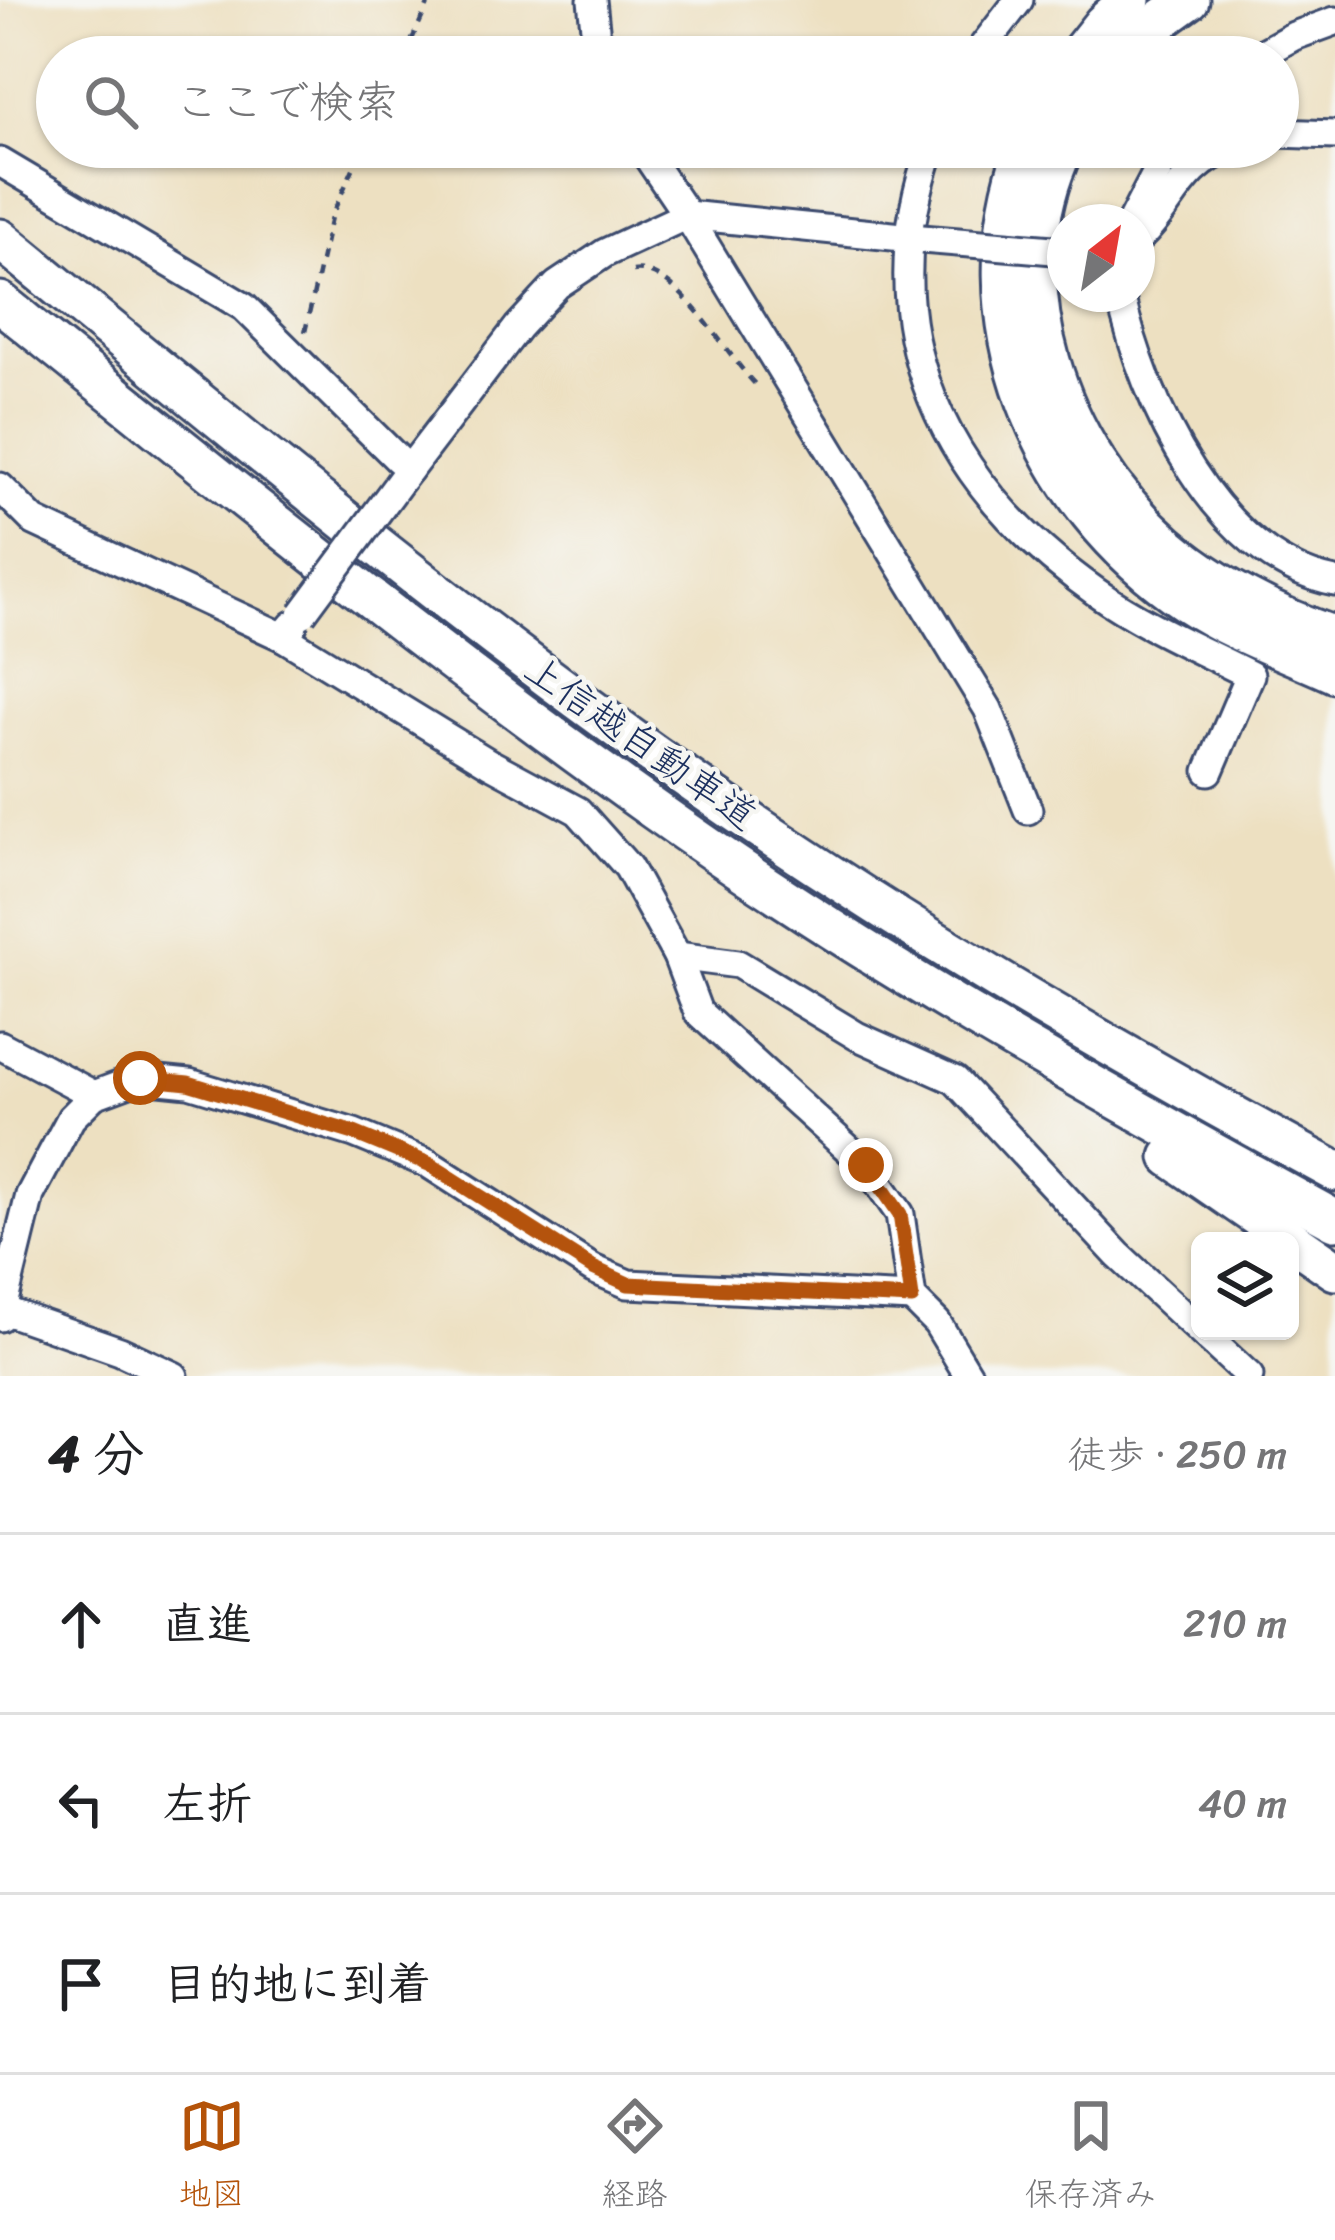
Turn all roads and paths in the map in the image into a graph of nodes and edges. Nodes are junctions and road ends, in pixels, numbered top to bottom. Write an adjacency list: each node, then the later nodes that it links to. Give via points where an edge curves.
1 (430, 0): 7 (path)
2 (592, 0): 8 (street)
3 (1018, 0): 9 (street)
4 (1130, 0): 10 (highway)
5 (1189, 0): 11 (highway)
6 (1335, 21): 12 (street)
7 (414, 36)
8 (596, 36)
9 (991, 36)
10 (1094, 36)
11 (1143, 36)
12 (1294, 36)
13 (1299, 134): 14 (street)
14 (1335, 135)
15 (0, 162): 34 (street, via 244,308)
16 (353, 168): 32 (path, via 331,217)
17 (655, 168): 24 (street)
18 (923, 168): 26 (street)
19 (1019, 168): 39 (highway, via 1004,222 1002,283 1014,363 1052,458 1100,525 1148,573 1228,626)
20 (1056, 168): 38 (highway, via 1036,236 1035,276 1049,361 1107,481 1201,572)
21 (1159, 168): 23 (street)
22 (1199, 168): 25 (street, via 1177,185)
23 (1140, 204)
24 (687, 215): 26 (street); 33 (street); 34 (street, via 556,285)
25 (1155, 221)
26 (917, 238): 28 (street, bridge); 40 (street, via 908,292 923,385 974,472 1009,517 1097,593 1250,675)
27 (0, 239): 44 (highway, 上信越自動車道, via 529,664 714,796)
28 (1047, 249)
29 (627, 272): 33 (path, via 644,269 671,284 752,382 780,407)
30 (0, 302): 41 (highway, 上信越自動車道, via 363,592)
31 (1124, 312): 36 (street, via 1159,409 1204,488 1273,560)
32 (306, 332)
33 (800, 403): 42 (street, via 988,709)
34 (405, 475): 37 (street, bridge)
35 (0, 488): 37 (street, via 34,521)
36 (1335, 583)
37 (283, 637): 43 (street, via 578,812 628,867)
38 (1335, 638)
39 (1335, 673)
40 (1209, 771)
41 (654, 810): 49 (highway, 上信越自動車道, via 979,1018); 50 (highway, via 798,918)
42 (1028, 810)
43 (677, 956): 51 (street, via 698,1012 866,1165 900,1214); 55 (street, via 738,964 857,1036 955,1080 1118,1255)
44 (1001, 981): 47 (highway); 48 (highway, 上信越自動車道)
45 (0, 1045): 46 (street)
46 (94, 1095): 51 (street, via 140,1078 188,1083 354,1133 429,1164 628,1284); 52 (street, via 71,1118 30,1196)
47 (1335, 1147)
48 (1335, 1171)
49 (1335, 1220)
50 (1335, 1270)
51 (912, 1298): 54 (street)
52 (1, 1312): 53 (street)
53 (174, 1376)
54 (969, 1376)
55 (1249, 1376)

